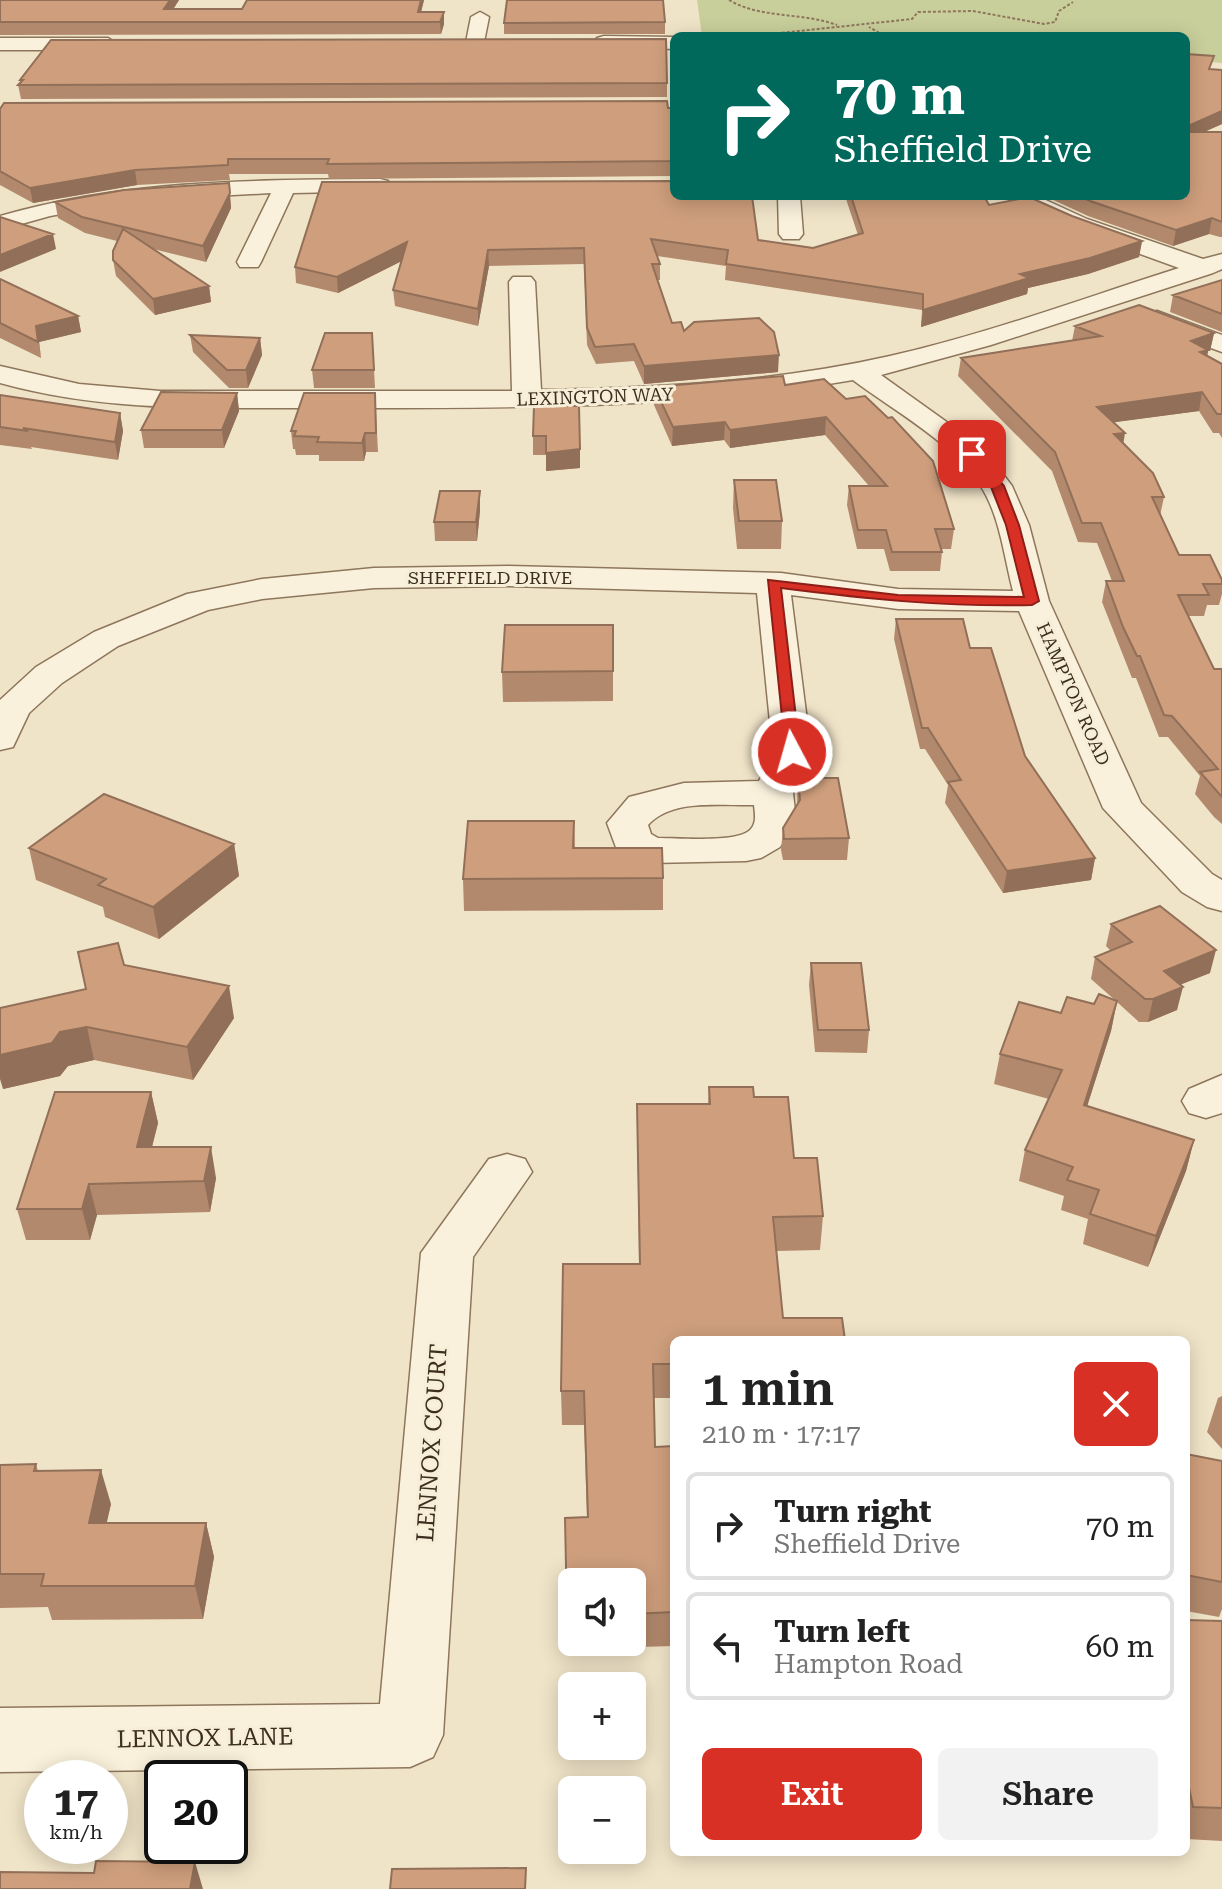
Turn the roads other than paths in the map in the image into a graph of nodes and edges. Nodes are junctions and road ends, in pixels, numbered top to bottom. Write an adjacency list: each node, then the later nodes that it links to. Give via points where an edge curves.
1 (480, 17): 2 (street)
2 (475, 42)
3 (582, 42): 5 (street)
4 (130, 43): 6 (street, via 21,44)
5 (670, 43)
6 (3, 52)
7 (410, 186): 8 (street)
8 (285, 187): 12 (street, via 147,192); 15 (street)
9 (789, 200): 14 (street)
10 (1027, 200): 16 (street, via 1079,224)
11 (0, 208): 12 (street)
12 (23, 215): 13 (street)
13 (0, 223)
14 (791, 234)
15 (249, 262)
16 (1213, 265): 18 (street, LEXINGTON WAY)
17 (522, 282): 22 (street)
18 (1106, 299): 19 (street); 20 (street, LEXINGTON WAY, via 992,337)
19 (1222, 344)
20 (858, 371): 22 (street, LEXINGTON WAY, via 689,393); 24 (street, HAMPTON ROAD, via 972,454 997,486)
21 (0, 374): 22 (street, LEXINGTON WAY, via 96,395 158,399)
22 (527, 399)
23 (773, 583): 24 (street, SHEFFIELD DRIVE, via 898,599); 25 (street, SHEFFIELD DRIVE, via 374,578 199,601 106,639 49,675 12,709); 26 (street, via 792,752)
24 (1032, 601): 27 (street, HAMPTON ROAD, via 1123,808 1197,883)
25 (0, 739)
26 (773, 793)
27 (1222, 898)
28 (507, 1172): 29 (street, LENNOX COURT, via 447,1253)
29 (410, 1735): 30 (street, LENNOX LANE)
30 (0, 1740)

